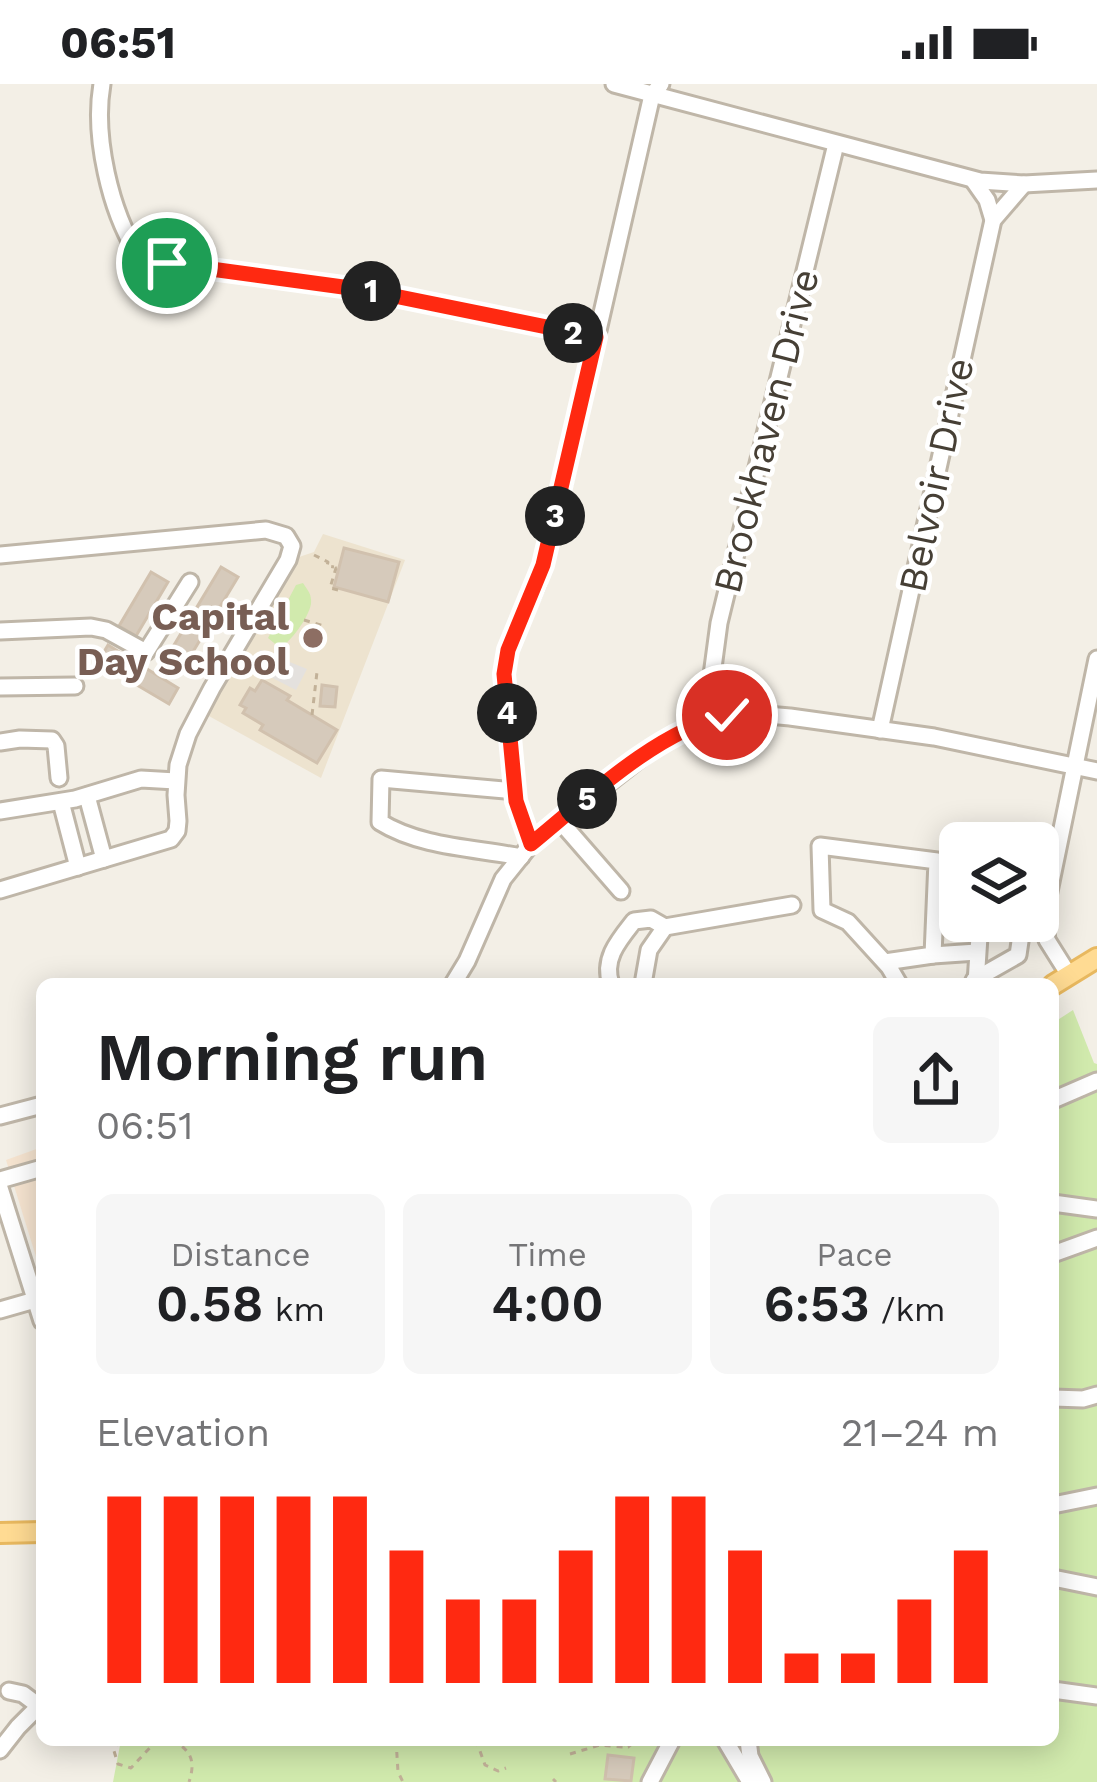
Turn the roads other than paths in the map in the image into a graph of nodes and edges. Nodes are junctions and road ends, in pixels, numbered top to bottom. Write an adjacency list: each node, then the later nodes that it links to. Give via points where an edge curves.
1 (102, 84): 9 (street, via 103,153 123,230 139,256)
2 (614, 84): 3 (street)
3 (657, 89): 4 (street); 9 (street)
4 (836, 144): 5 (street); 16 (street, Brookhaven Drive, via 718,623)
5 (973, 179): 7 (street); 8 (street)
6 (1097, 180): 7 (street)
7 (1024, 184): 8 (street, Belvoir Drive)
8 (993, 220): 17 (street, Belvoir Drive)
9 (596, 337): 23 (street, via 543,565 508,650)
10 (0, 555): 22 (street, via 266,530 290,540 288,560 196,719)
11 (190, 582): 12 (street, via 146,652 92,627)
12 (0, 631)
13 (1097, 659): 19 (street)
14 (0, 686): 15 (street)
15 (75, 686)
16 (706, 720): 17 (street, via 757,714); 27 (street, via 652,749)
17 (880, 730): 19 (street)
18 (0, 742): 21 (street, via 52,740)
19 (1074, 767): 20 (street); 28 (street)
20 (1097, 771)
21 (58, 778)
22 (176, 781): 24 (street, via 141,778); 30 (street, via 171,839)
23 (515, 791): 29 (street); 29 (street, via 381,779 380,822 416,838)
24 (87, 796): 25 (street); 30 (street)
25 (61, 802): 26 (street); 31 (street)
26 (0, 812)
27 (560, 820): 29 (street); 33 (street)
28 (1059, 835)
29 (526, 850): 43 (street)
30 (104, 859): 31 (street)
31 (78, 867): 32 (street)
32 (0, 890)
33 (620, 891)
34 (822, 900): 35 (street); 40 (street, via 820,846 937,861); 42 (street, via 823,910 848,922)
35 (665, 927): 44 (street, via 634,921 612,949); 45 (street, via 649,950)
36 (978, 942): 39 (street)
37 (1020, 942): 48 (street, via 1018,955)
38 (1048, 942): 49 (street)
39 (977, 952): 40 (street); 47 (street)
40 (933, 955): 42 (street)
41 (1097, 958): 49 (main road)
42 (885, 962): 46 (street)
43 (457, 978)
44 (608, 978)
45 (644, 978)
46 (895, 978)
47 (975, 978)
48 (981, 978)
49 (1061, 980)
50 (1097, 1081): 51 (street)
51 (1059, 1097)
52 (36, 1107): 53 (street)
53 (0, 1116)
54 (36, 1170): 55 (street)
55 (0, 1184): 58 (street)
56 (1059, 1204): 57 (street)
57 (1097, 1209)
58 (4, 1214): 61 (street)
59 (1097, 1238): 60 (street)
60 (1059, 1251)
61 (35, 1300): 62 (street); 63 (street)
62 (36, 1303)
63 (0, 1310)
64 (1097, 1395): 65 (street)
65 (1059, 1398)
66 (1097, 1496): 67 (street)
67 (1059, 1504)
68 (36, 1532): 69 (main road)
69 (0, 1533)
70 (1059, 1579): 71 (street)
71 (1097, 1587)
72 (9, 1691): 75 (street)
73 (1059, 1691): 74 (street)
74 (1097, 1696)
75 (36, 1702)
76 (36, 1709): 80 (street)
77 (670, 1746): 81 (street)
78 (728, 1746): 82 (street)
79 (746, 1746): 83 (street)
80 (0, 1750)
81 (650, 1782)
82 (750, 1782)
83 (763, 1782)

